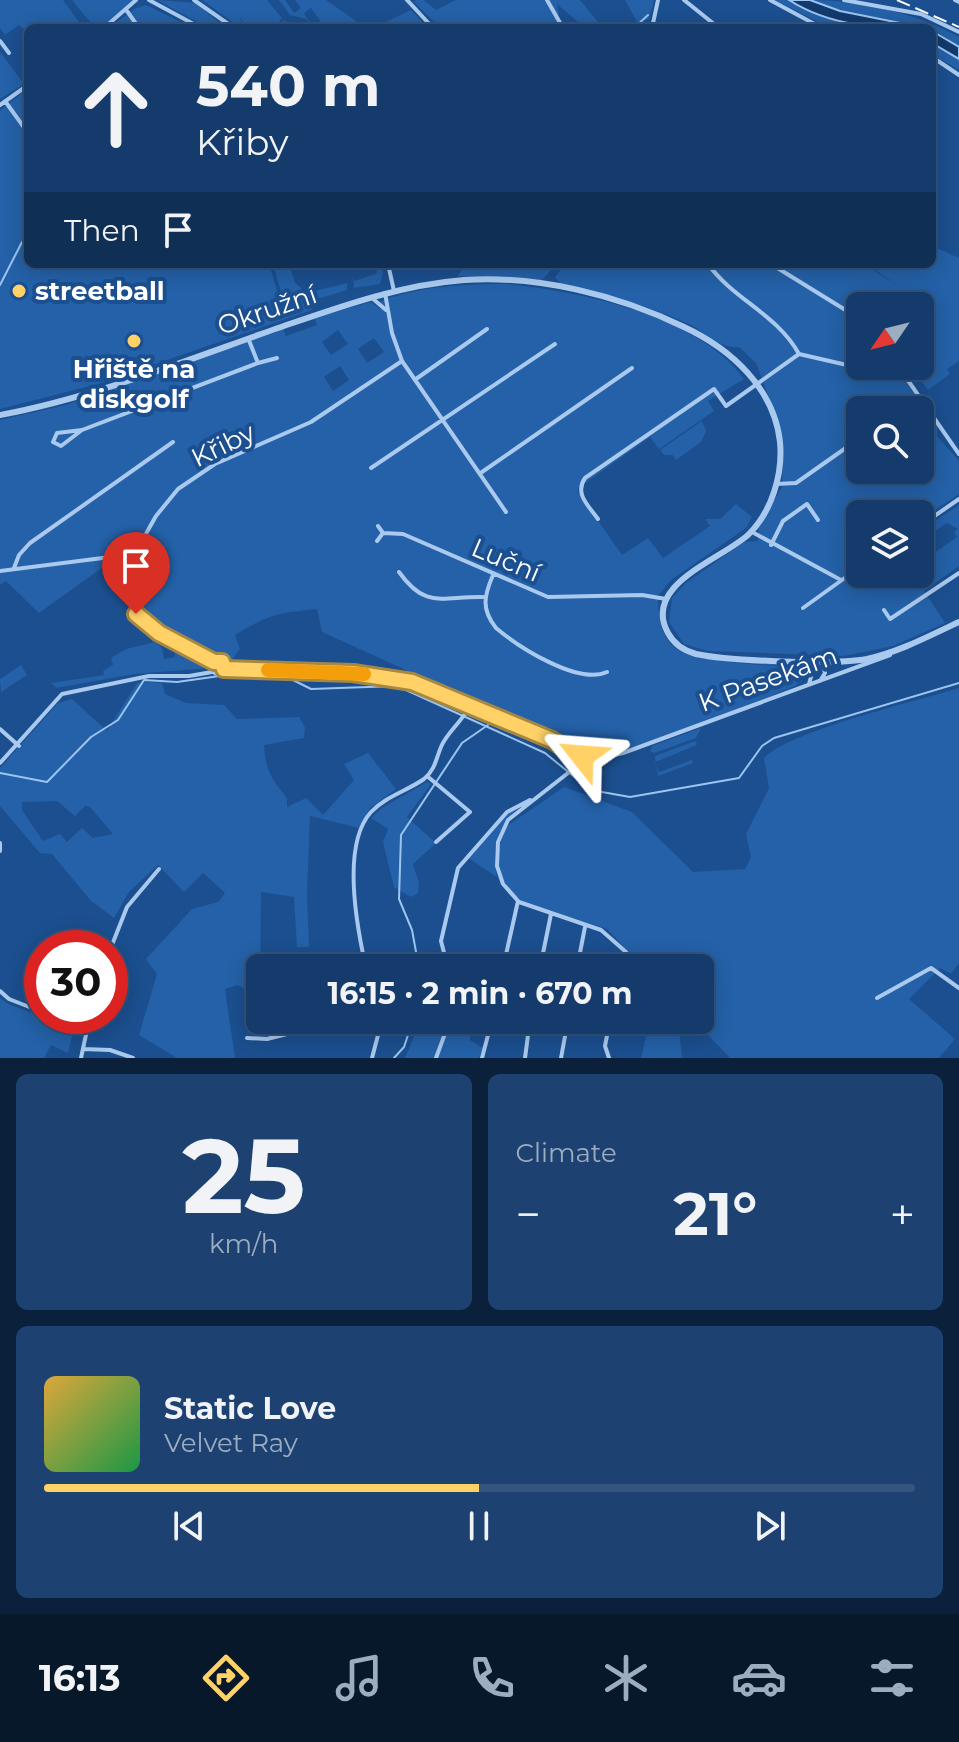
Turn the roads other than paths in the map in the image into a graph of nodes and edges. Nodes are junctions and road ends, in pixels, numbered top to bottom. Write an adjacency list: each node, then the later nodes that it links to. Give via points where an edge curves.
1 (136, 0): 10 (street)
2 (149, 0): 13 (street)
3 (194, 0): 14 (street)
4 (407, 0): 15 (street)
5 (547, 0): 16 (street)
6 (658, 0): 17 (street)
7 (684, 0): 18 (street)
8 (770, 0): 19 (street)
9 (844, 0): 20 (street, via 921,14)
10 (127, 11): 11 (street); 12 (street)
11 (109, 24)
12 (136, 24)
13 (194, 24)
14 (228, 24)
15 (429, 24)
16 (561, 24)
17 (653, 24)
18 (714, 24)
19 (815, 24)
20 (959, 32)
21 (0, 41): 22 (street)
22 (9, 53)
23 (936, 60): 24 (street)
24 (959, 75)
25 (24, 88): 26 (street)
26 (2, 103): 27 (street)
27 (24, 128)
28 (388, 268): 31 (street)
29 (711, 268): 38 (street, via 723,283 780,325)
30 (777, 268): 33 (street)
31 (390, 292): 32 (street, Okružní); 34 (street); 46 (street, Okružní, via 483,280 586,292 647,310 704,337 737,361)
32 (370, 297): 34 (street); 36 (street, Okružní)
33 (846, 310)
34 (388, 313): 40 (street)
35 (487, 329): 44 (street)
36 (248, 338): 41 (street); 47 (street, Okružní)
37 (555, 344): 48 (street)
38 (799, 354): 42 (street); 46 (street)
39 (277, 358): 41 (street)
40 (402, 361): 44 (street); 66 (street, Křiby, via 297,430 197,474 174,493)
41 (258, 363): 49 (street)
42 (846, 365)
43 (632, 368): 54 (street)
44 (416, 379): 48 (street)
45 (908, 380): 52 (street)
46 (757, 385): 55 (street, Okružní, via 778,433); 59 (street, via 726,406 714,389 585,478 581,496)
47 (0, 415)
48 (445, 419): 53 (street); 54 (street)
49 (82, 430): 49 (street, via 57,433 53,442 61,446)
50 (173, 442): 67 (street, via 30,543)
51 (846, 448): 55 (street, via 796,483)
52 (959, 454)
53 (371, 468)
54 (482, 472): 57 (street)
55 (776, 484): 62 (street, Okružní)
56 (959, 499): 58 (street)
57 (506, 512)
58 (934, 516)
59 (598, 519)
60 (818, 520): 65 (street, via 807,504 783,521)
61 (378, 526): 63 (street)
62 (751, 531): 65 (street); 75 (street, Okružní, via 681,581)
63 (383, 533): 64 (street); 71 (street, Luční, via 403,534)
64 (377, 541)
65 (771, 545): 73 (street)
66 (134, 554): 67 (street); 81 (street, Křiby, via 125,582 133,611 159,633)
67 (14, 568): 68 (street)
68 (0, 571)
69 (399, 572): 74 (street, via 426,599)
70 (959, 573): 77 (street, via 890,619)
71 (493, 575): 74 (street); 75 (street, Luční, via 548,597)
72 (846, 577): 73 (street)
73 (841, 580): 76 (street)
74 (483, 597): 84 (street, via 489,618 501,632 576,675)
75 (666, 599): 80 (street, via 666,630 688,651)
76 (803, 608)
77 (884, 610)
78 (959, 622): 79 (street, K Pasekám)
79 (906, 646): 80 (street, via 865,659); 85 (street, K Pasekám)
80 (819, 660): 85 (street, via 825,673); 86 (street)
81 (214, 662): 82 (street, Křiby, via 222,662); 83 (street)
82 (224, 669): 83 (street); 87 (street, via 380,675 412,682)
83 (212, 672): 89 (street, via 149,676 62,694)
84 (607, 672)
85 (818, 683): 86 (street, K Pasekám)
86 (808, 686): 91 (street, K Pasekám)
87 (468, 709): 90 (street, via 552,740); 94 (street, via 444,740)
88 (0, 729): 89 (street)
89 (19, 746): 92 (street)
90 (577, 757): 91 (street); 93 (street)
91 (586, 762): 93 (street, K Pasekám)
92 (0, 763)
93 (577, 766): 95 (street)
94 (427, 776): 96 (street, via 470,813); 104 (street, via 379,805 361,827 354,870)
95 (533, 800): 100 (street, via 508,820 496,849 501,878); 105 (street, via 507,812 458,868 441,941)
96 (436, 842)
97 (0, 843): 98 (street)
98 (0, 851)
99 (159, 869): 103 (street, via 127,907)
100 (518, 901): 101 (street); 106 (street)
101 (551, 914): 102 (street); 107 (street)
102 (585, 926): 108 (street); 109 (street, via 604,932)
103 (118, 930)
104 (364, 954)
105 (444, 954)
106 (506, 954)
107 (543, 954)
108 (580, 954)
109 (625, 954)
110 (959, 988): 112 (street, via 931,968)
111 (0, 991): 113 (street)
112 (877, 998)
113 (24, 1003)
114 (85, 1034): 123 (street)
115 (287, 1034): 122 (street)
116 (378, 1034): 127 (street)
117 (445, 1034): 128 (street)
118 (489, 1034): 124 (street)
119 (528, 1034): 129 (street)
120 (565, 1034): 130 (street)
121 (607, 1034): 131 (street)
122 (247, 1038)
123 (84, 1049): 125 (street); 126 (street)
124 (485, 1056)
125 (81, 1058)
126 (133, 1058)
127 (372, 1058)
128 (436, 1058)
129 (525, 1058)
130 (561, 1058)
131 (609, 1058)

